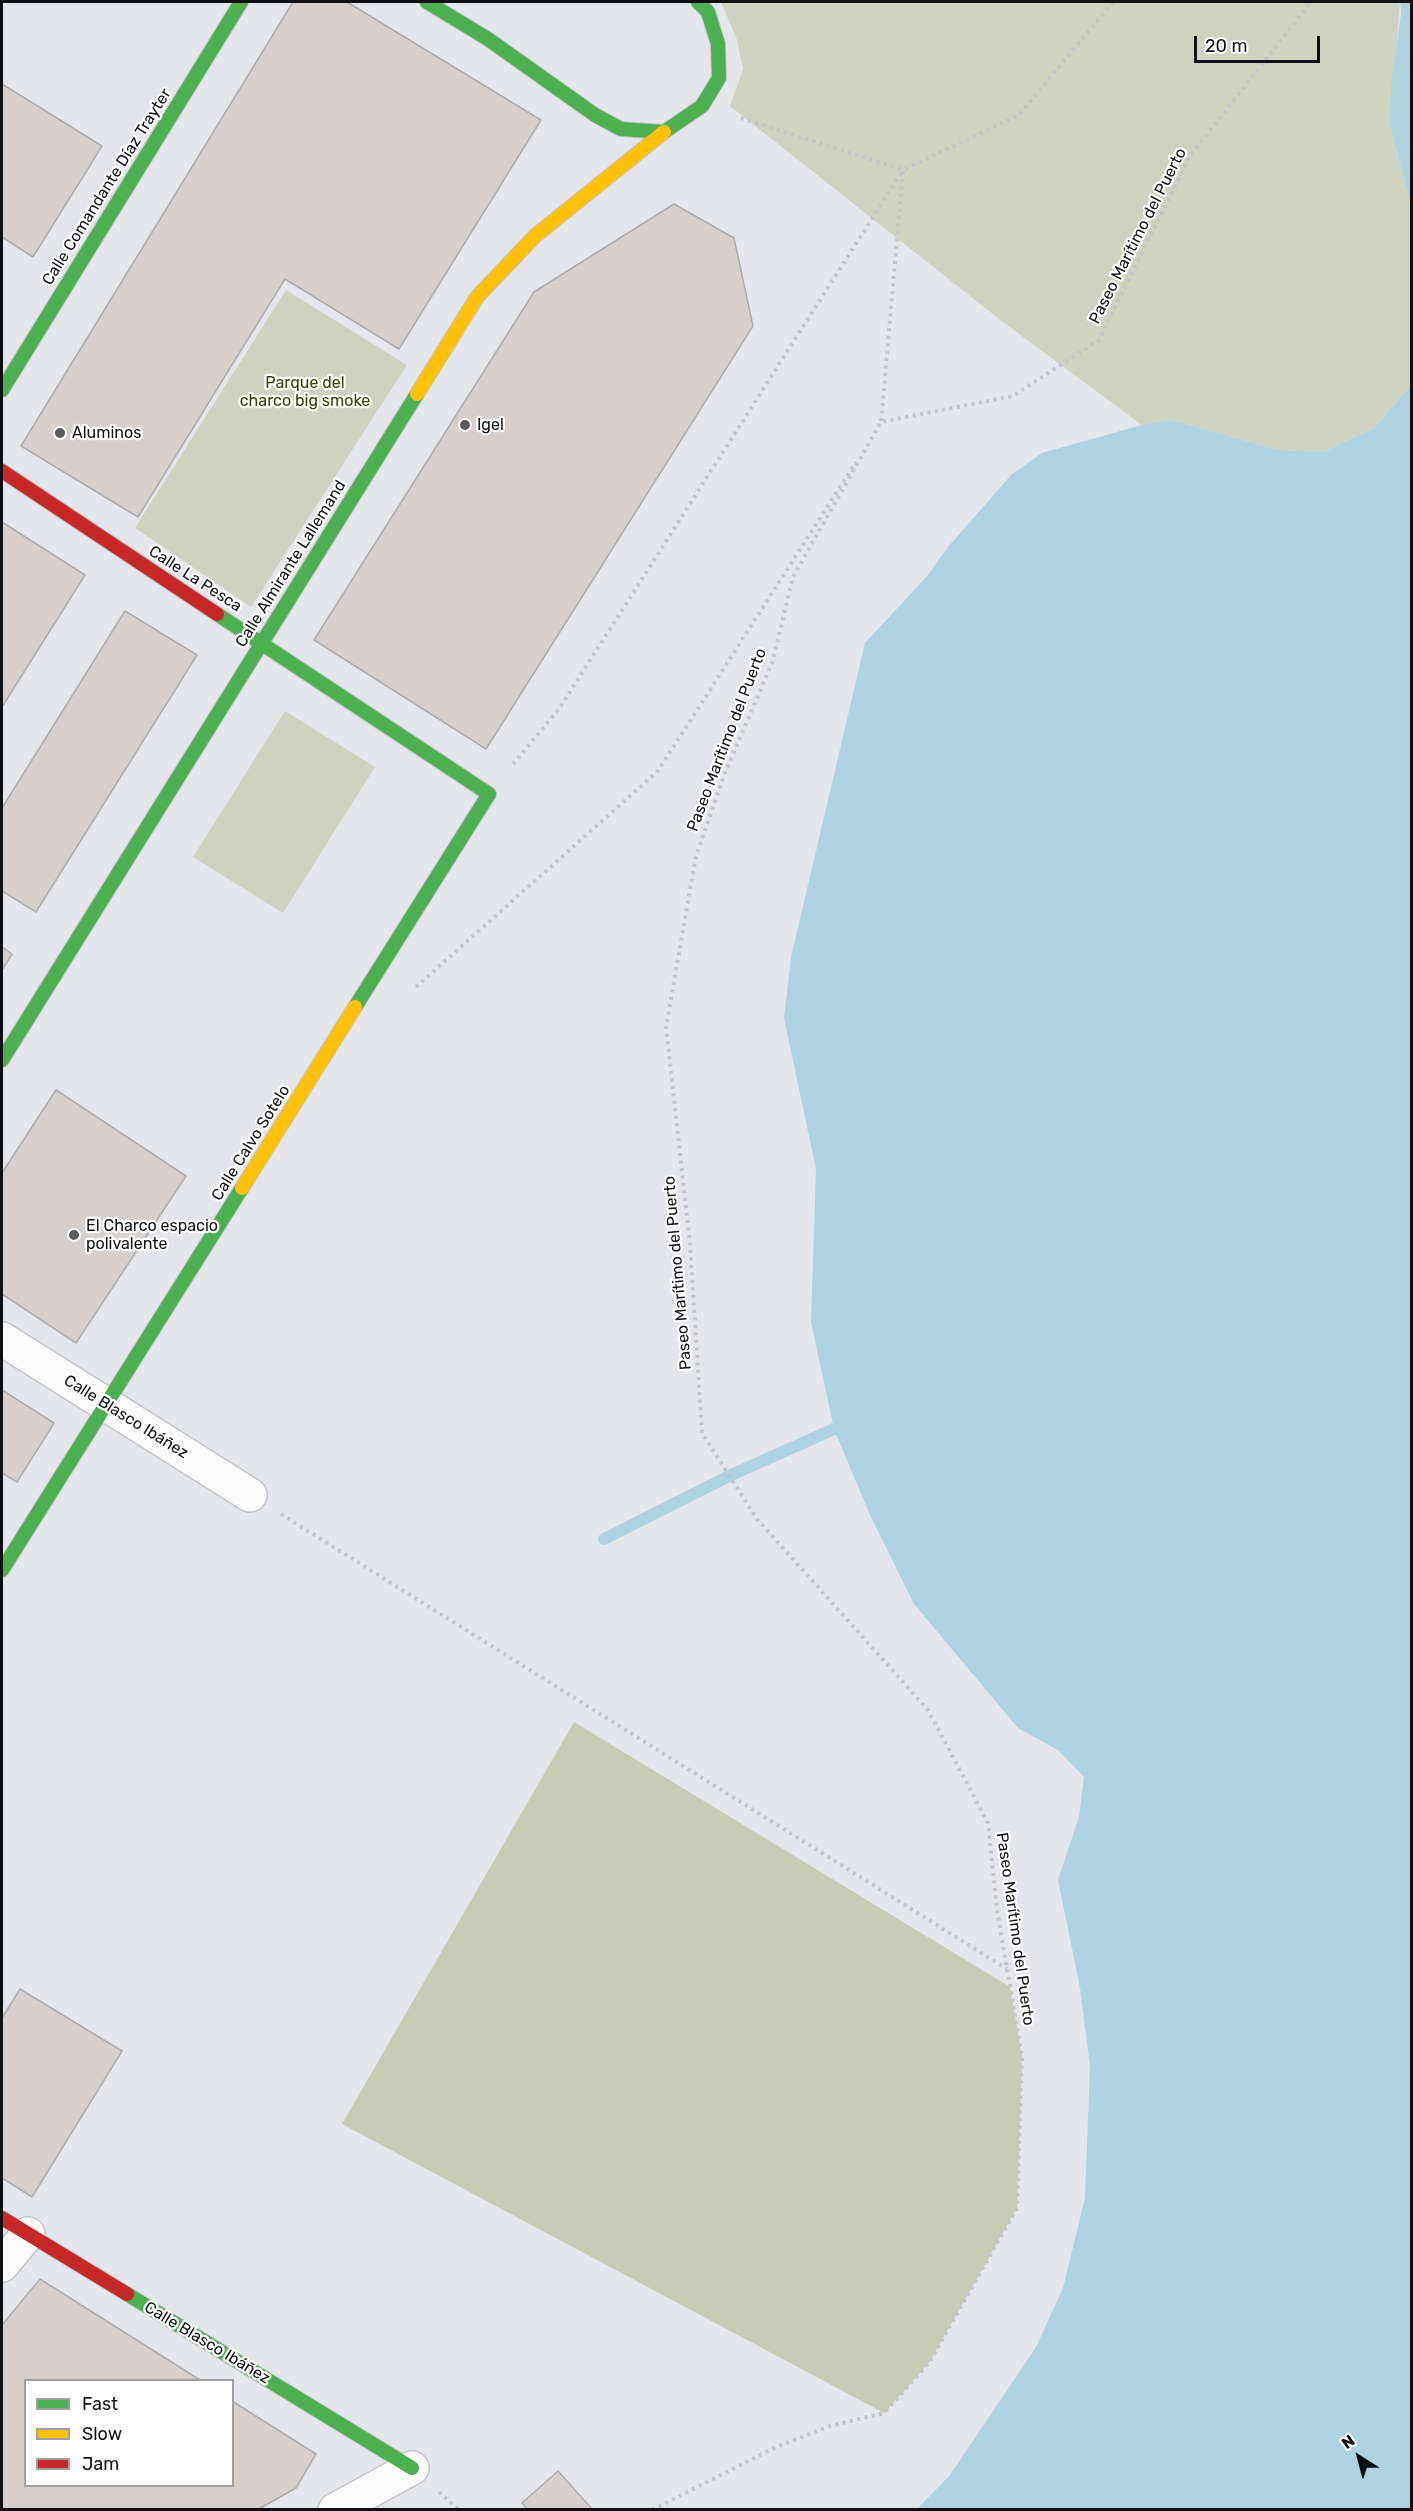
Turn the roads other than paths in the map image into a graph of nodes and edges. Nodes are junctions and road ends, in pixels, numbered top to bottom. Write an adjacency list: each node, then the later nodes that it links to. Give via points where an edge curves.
1 (241, 2): 5 (main road, Calle Comandante Díaz Trayter)
2 (427, 2): 4 (main road, via 488,39 595,115 621,129)
3 (698, 2): 4 (main road, Calle Almirante Lallemand, via 708,12 718,44 719,78 702,106)
4 (664, 132): 7 (main road, Calle Almirante Lallemand, via 535,236 477,297)
5 (2, 390)
6 (2, 471): 7 (main road, Calle La Pesca)
7 (261, 643): 8 (main road, Calle La Pesca); 9 (main road, Calle Almirante Lallemand)
8 (489, 794): 11 (main road, Calle Calvo Sotelo)
9 (2, 1060)
10 (2, 1339): 11 (street, Calle Blasco Ibáñez)
11 (106, 1404): 12 (street, Calle Blasco Ibáñez); 13 (main road, Calle Calvo Sotelo)
12 (250, 1495)
13 (2, 1570)
14 (15, 2226): 15 (street); 16 (main road, Calle Blasco Ibáñez)
15 (2, 2265)
16 (412, 2468): 17 (street)
17 (335, 2510)

